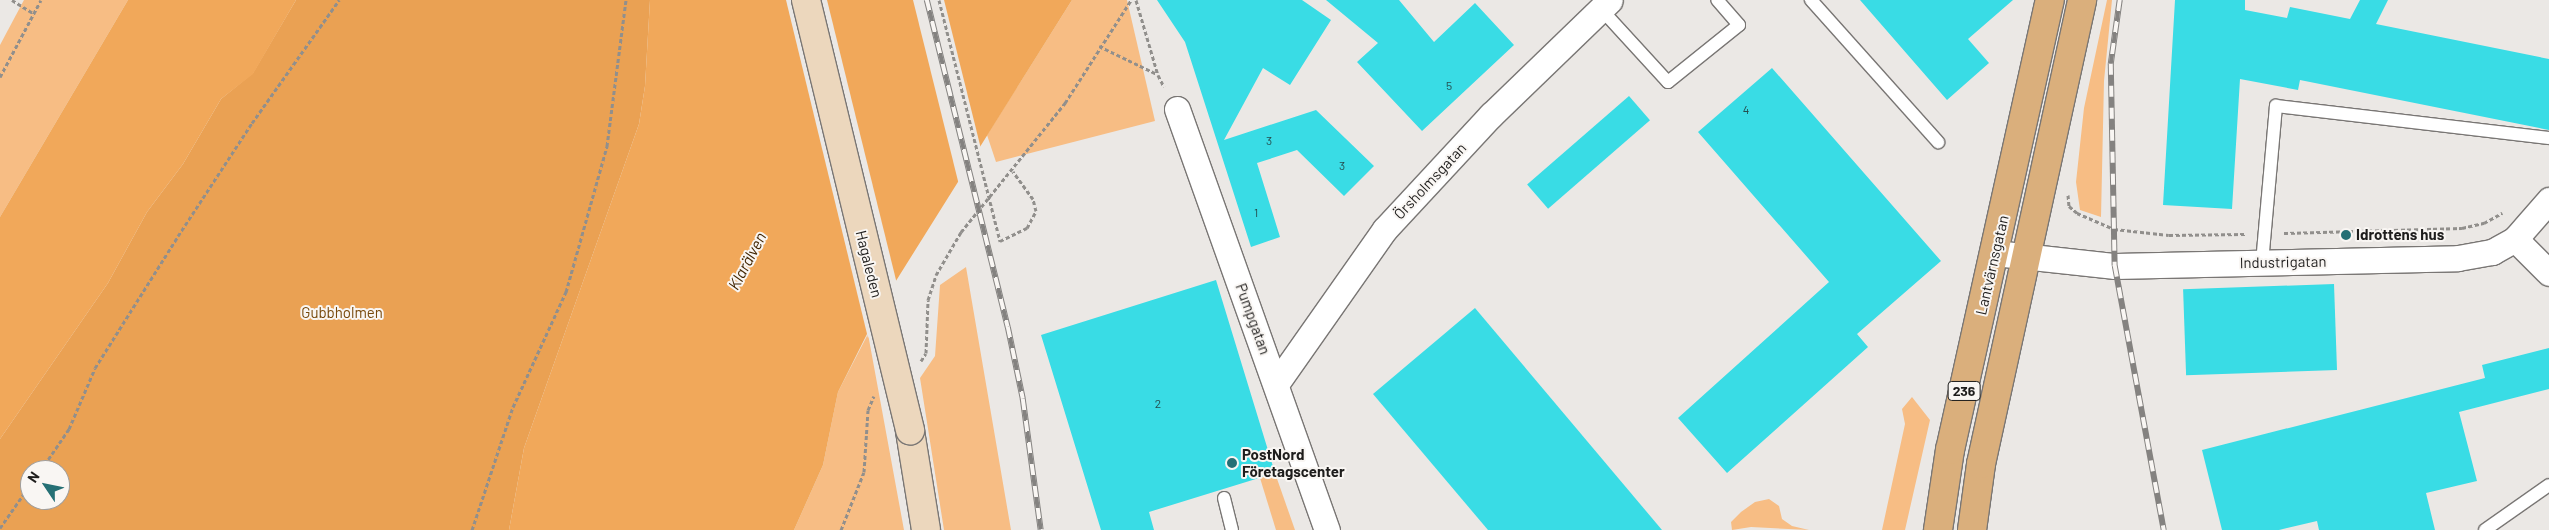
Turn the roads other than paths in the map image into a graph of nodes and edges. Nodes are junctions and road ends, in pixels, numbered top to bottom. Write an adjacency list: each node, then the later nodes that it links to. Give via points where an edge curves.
1 (806, 0): 19 (street, Hagaleden, bridge, via 910,431)
2 (1716, 0): 6 (lane, via 1739,25 1668,82)
3 (1811, 0): 9 (lane)
4 (2050, 0): 12 (main road, Lantvärnsgatan / 236)
5 (2082, 0): 13 (main road, Lantvärnsgatan / 236)
6 (1605, 5): 16 (street, Örsholmsgatan, via 1491,115 1385,229)
7 (1177, 109): 16 (street, Pumpgatan)
8 (2549, 138): 14 (lane, via 2276,106)
9 (1938, 142)
10 (2549, 200): 11 (street, Industrigatan)
11 (2515, 239): 14 (street, Industrigatan, via 2492,252 2458,258); 15 (street)
12 (1995, 253): 13 (street, Industrigatan); 22 (main road, Lantvärnsgatan / 236, via 1950,450)
13 (2026, 257): 14 (street, Industrigatan, via 2115,266); 23 (main road, Lantvärnsgatan / 236, via 1981,464)
14 (2262, 263)
15 (2549, 273)
16 (1276, 384): 21 (street, Pumpgatan)
17 (2549, 485): 24 (lane)
18 (1224, 498): 20 (lane)
19 (926, 530)
20 (1232, 530)
21 (1327, 530)
22 (1938, 530)
23 (1972, 530)
24 (2485, 530)

